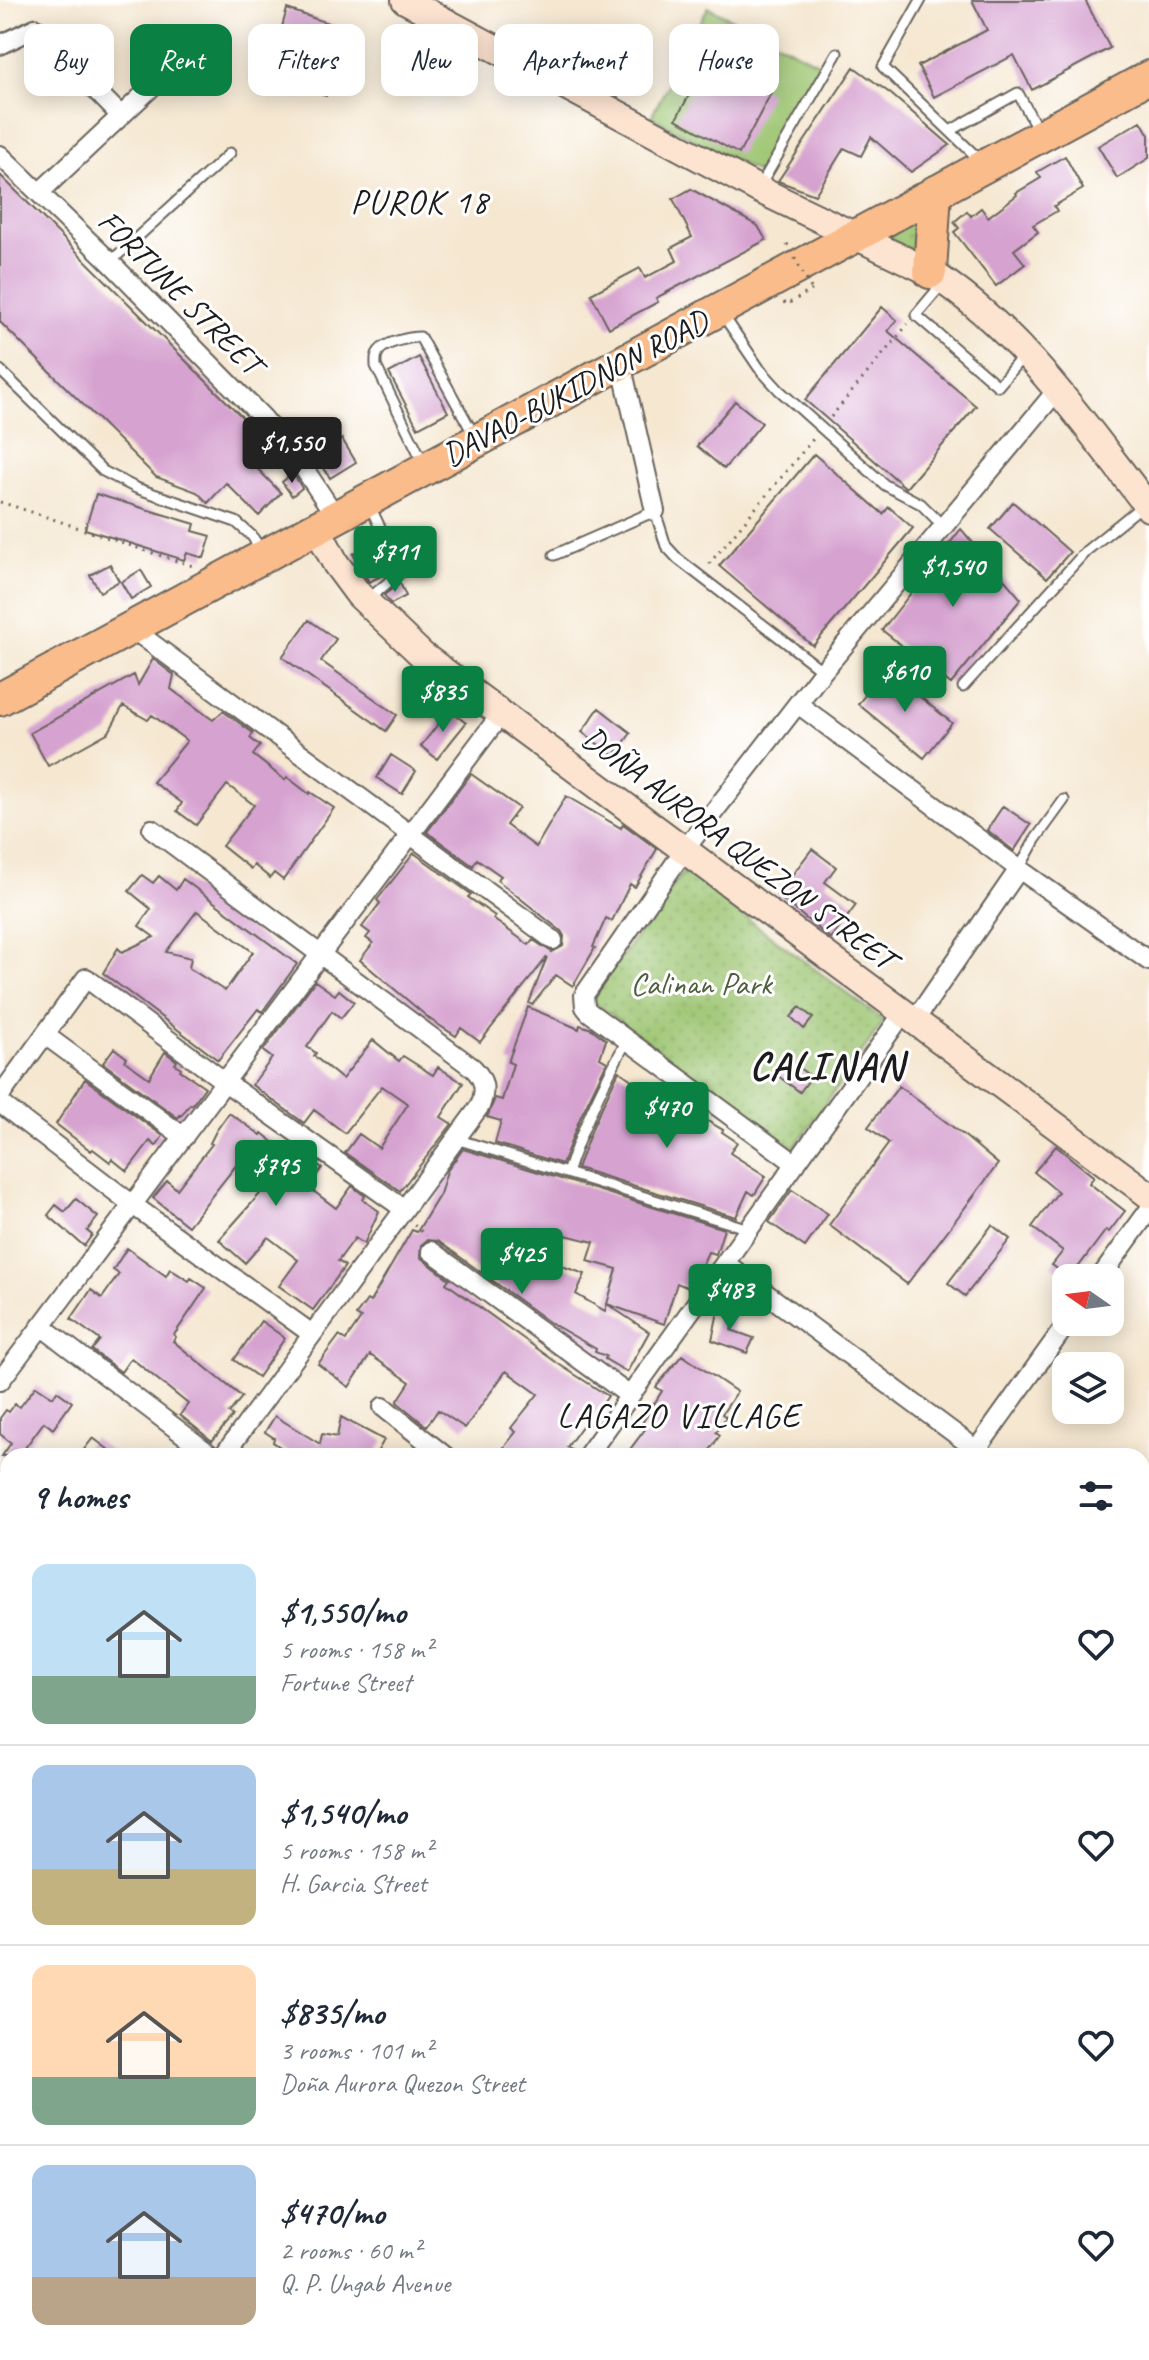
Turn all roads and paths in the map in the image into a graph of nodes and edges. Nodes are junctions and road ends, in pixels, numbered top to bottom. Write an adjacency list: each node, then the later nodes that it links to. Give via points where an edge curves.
1 (405, 0): 13 (street)
2 (921, 0): 8 (lane, via 883,67)
3 (0, 45): 7 (street, via 35,28)
4 (837, 53): 13 (lane)
5 (1146, 85): 9 (highway, DAVAO-BUKIDNON ROAD)
6 (142, 96): 7 (street)
7 (121, 116): 15 (street)
8 (950, 131): 9 (lane, via 1018,93); 12 (lane)
9 (1040, 135): 12 (highway, DAVAO-BUKIDNON ROAD)
10 (230, 153): 18 (lane)
11 (0, 155): 15 (street, FORTUNE STREET)
12 (985, 165): 14 (highway, DAVAO-BUKIDNON ROAD)
13 (758, 189): 16 (street)
14 (935, 192): 16 (highway, DAVAO-BUKIDNON ROAD); 19 (highway)
15 (39, 193): 18 (street, FORTUNE STREET)
16 (855, 236): 19 (street); 21 (highway, DAVAO-BUKIDNON ROAD)
17 (787, 244): 20 (path, bridge, via 812,290)
18 (110, 262): 34 (street, FORTUNE STREET, via 284,442)
19 (937, 276): 22 (lane); 23 (street)
20 (786, 305)
21 (719, 309): 24 (highway, DAVAO-BUKIDNON ROAD); 27 (lane, via 759,368)
22 (916, 315): 23 (lane, via 998,386); 27 (path)
23 (1025, 354): 26 (street)
24 (621, 363): 28 (highway, DAVAO-BUKIDNON ROAD); 33 (street)
25 (0, 370): 37 (lane, via 103,471 136,488 236,522)
26 (1058, 389): 32 (street); 35 (street)
27 (822, 428): 35 (lane, via 885,485 921,504); 38 (path)
28 (477, 441): 29 (highway, DAVAO-BUKIDNON ROAD); 29 (lane, via 420,337 383,347 376,366)
29 (426, 468): 30 (highway, DAVAO-BUKIDNON ROAD)
30 (368, 500): 34 (highway, DAVAO-BUKIDNON ROAD); 40 (lane, via 401,572)
31 (0, 502): 39 (path, via 199,568)
32 (1147, 506): 43 (lane, via 1086,551)
33 (655, 511): 36 (lane); 38 (lane, via 666,546)
34 (327, 523): 37 (highway, DAVAO-BUKIDNON ROAD); 40 (street, DOÑA AURORA QUEZON STREET, via 336,564)
35 (944, 527): 42 (street)
36 (554, 555)
37 (264, 556): 39 (highway, DAVAO-BUKIDNON ROAD)
38 (698, 577): 42 (lane)
39 (213, 584): 41 (highway, DAVAO-BUKIDNON ROAD)
40 (366, 601): 46 (street, DOÑA AURORA QUEZON STREET, via 422,655)
41 (131, 628): 44 (highway, DAVAO-BUKIDNON ROAD); 49 (street)
42 (823, 671): 45 (street)
43 (963, 687)
44 (0, 699)
45 (798, 704): 50 (street); 51 (street)
46 (501, 714): 49 (street); 50 (street, DOÑA AURORA QUEZON STREET)
47 (1064, 800): 51 (lane)
48 (152, 829): 53 (street)
49 (410, 835): 52 (street); 53 (street)
50 (685, 849): 55 (street, DOÑA AURORA QUEZON STREET); 57 (street, via 584,995 589,1012)
51 (1019, 869): 54 (street); 55 (street)
52 (553, 940)
53 (320, 954): 58 (street); 62 (street, via 481,1076 485,1085 480,1106)
54 (1149, 961)
55 (909, 1016): 63 (street); 65 (street, DOÑA AURORA QUEZON STREET)
56 (45, 1035): 58 (street, via 86,978); 59 (street); 61 (street)
57 (627, 1040): 63 (street); 64 (lane, via 594,1101)
58 (225, 1082): 61 (street); 67 (street)
59 (0, 1096)
60 (0, 1103): 66 (street)
61 (184, 1137): 66 (street)
62 (456, 1139): 64 (lane); 67 (street)
63 (796, 1164): 69 (street)
64 (567, 1173): 69 (lane)
65 (1149, 1195)
66 (133, 1205): 73 (street); 74 (street)
67 (404, 1209): 70 (path, via 427,1237); 74 (street)
68 (1149, 1210): 72 (street)
69 (749, 1229): 71 (street)
70 (431, 1251): 77 (street)
71 (725, 1263): 77 (street); 83 (street)
72 (1110, 1264)
73 (41, 1326): 76 (street); 79 (street)
74 (312, 1334): 80 (street)
75 (1058, 1336): 84 (street)
76 (0, 1381)
77 (630, 1396): 82 (street)
78 (383, 1407): 81 (street)
79 (201, 1448)
80 (229, 1448)
81 (435, 1448)
82 (593, 1448)
83 (970, 1448)
84 (982, 1448)

